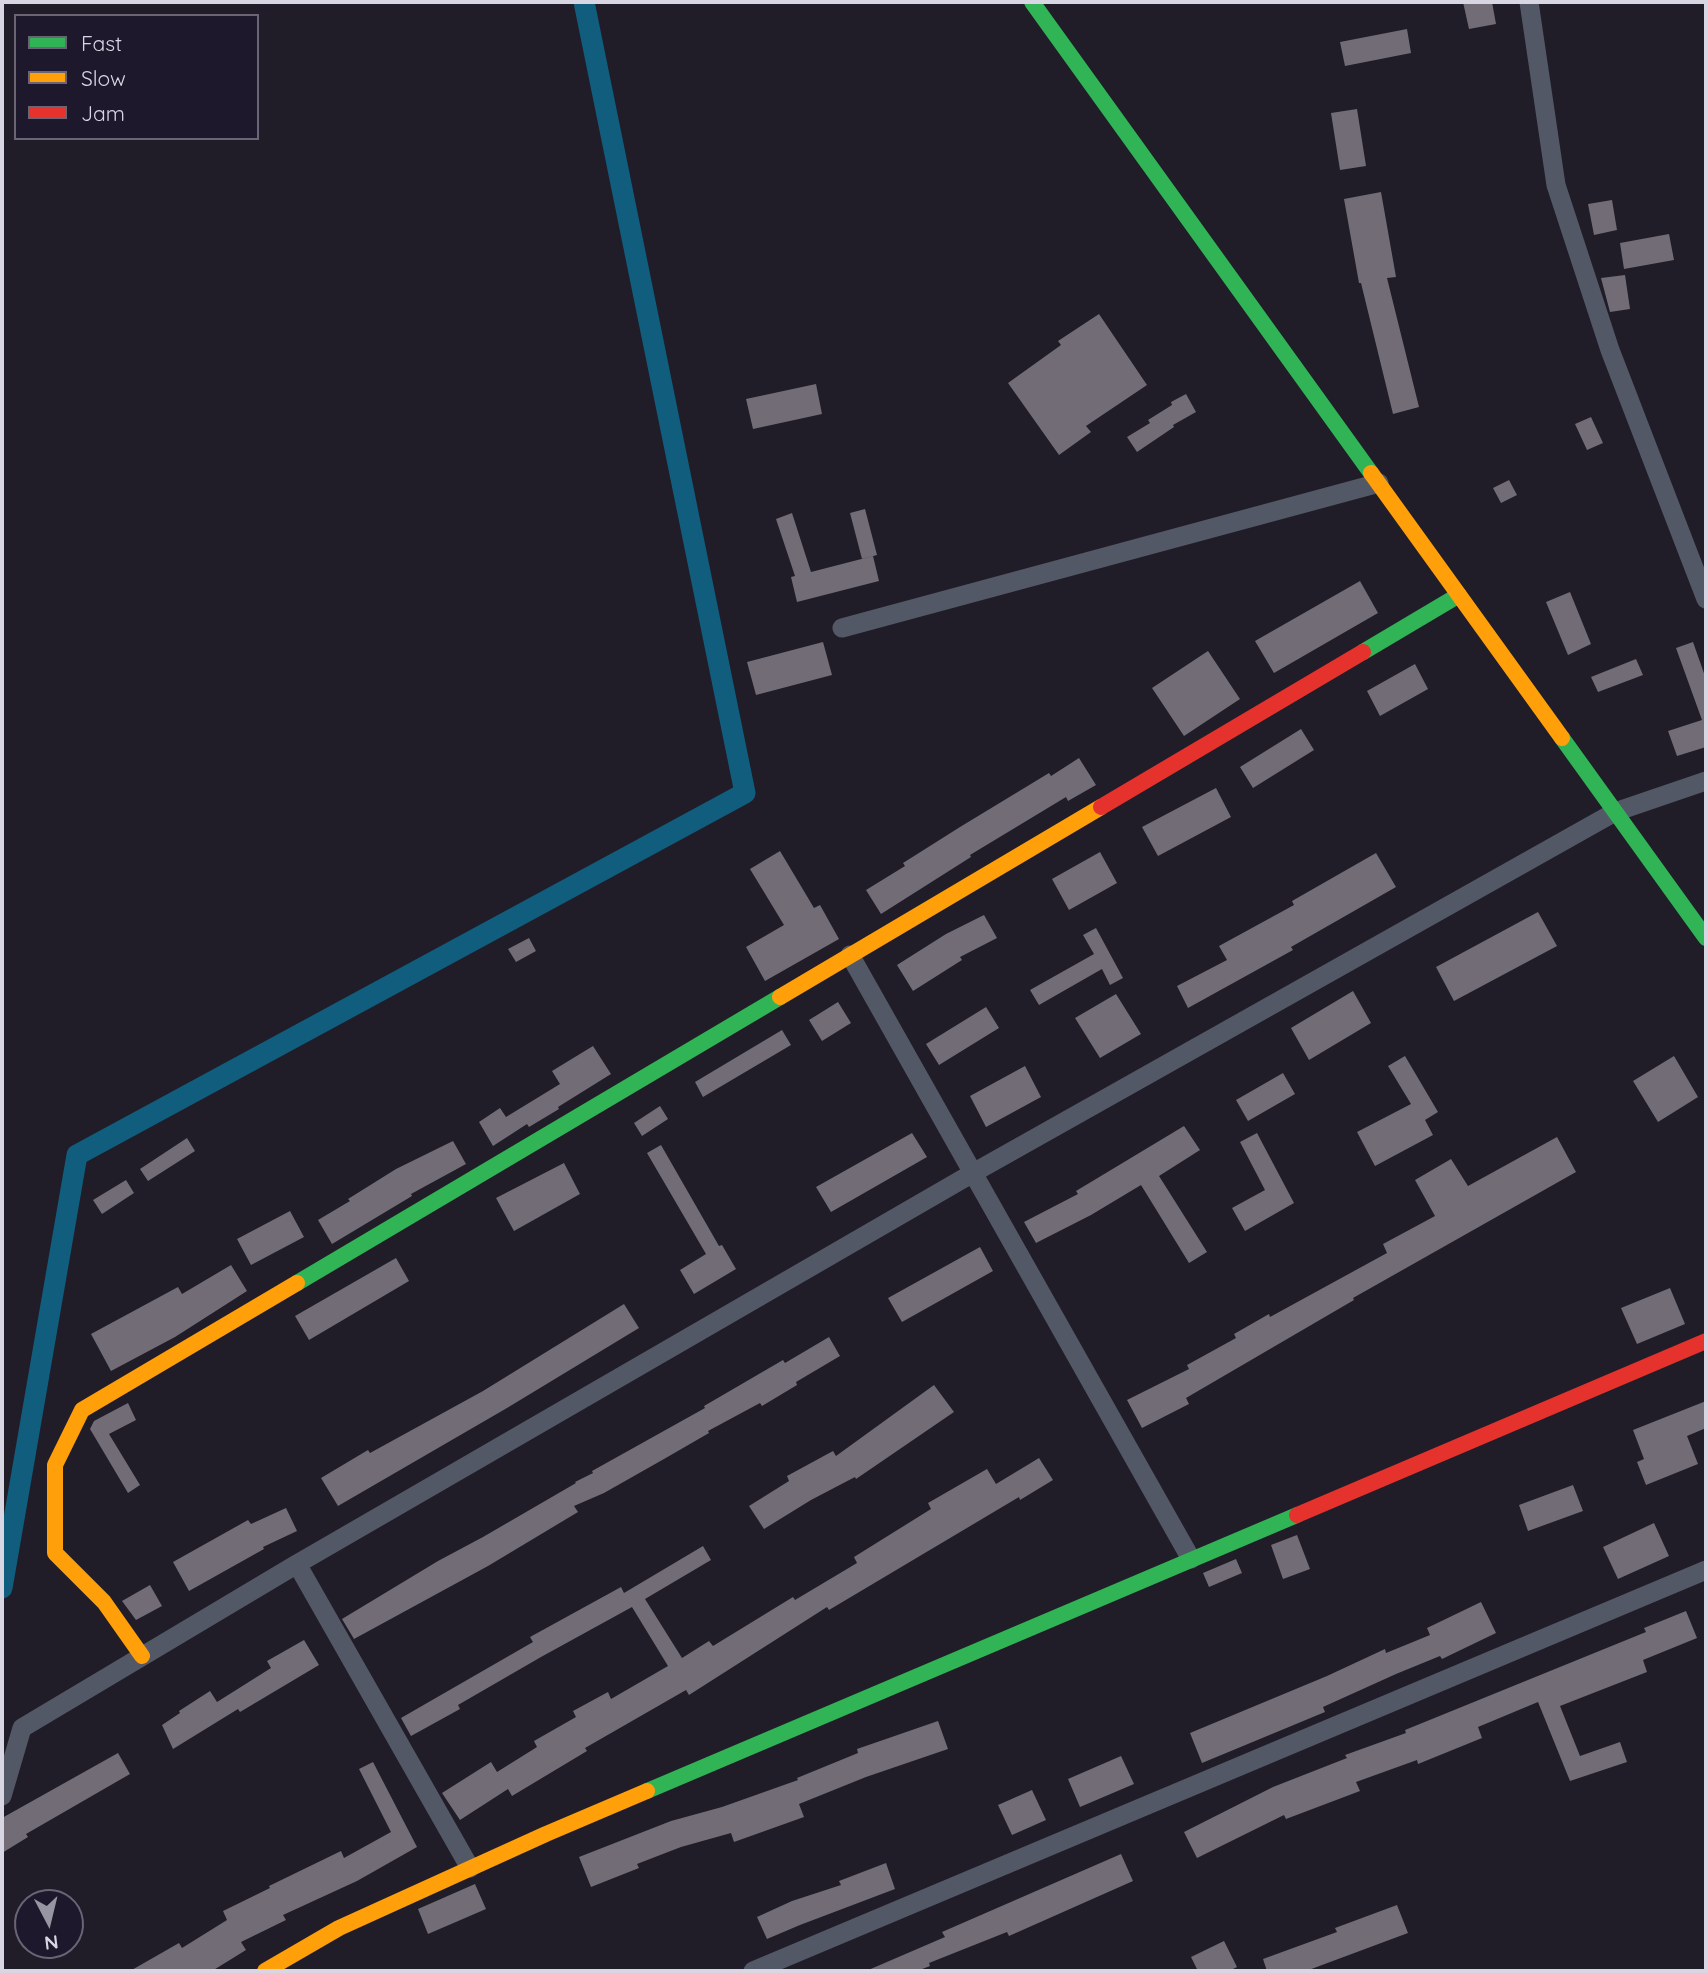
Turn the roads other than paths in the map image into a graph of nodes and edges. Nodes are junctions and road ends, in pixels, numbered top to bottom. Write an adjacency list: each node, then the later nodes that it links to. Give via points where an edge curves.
1 (1032, 2): 3 (street)
2 (1529, 2): 5 (street, via 1556,185 1610,350)
3 (1379, 483): 4 (street); 6 (street)
4 (1459, 595): 8 (street); 10 (street)
5 (1706, 599)
6 (842, 628)
7 (1706, 781): 8 (street)
8 (1615, 812): 9 (street); 11 (street)
9 (1706, 938)
10 (850, 955): 11 (street); 16 (street, via 82,1410 55,1465 55,1553 104,1602)
11 (973, 1173): 13 (street); 14 (street)
12 (1706, 1341): 13 (street)
13 (1191, 1559): 18 (street)
14 (297, 1564): 16 (street); 18 (street)
15 (1706, 1570): 20 (street)
16 (142, 1656): 17 (street, via 22,1728)
17 (2, 1796)
18 (470, 1868): 19 (street, via 339,1928)
19 (265, 1971)
20 (753, 1971)

